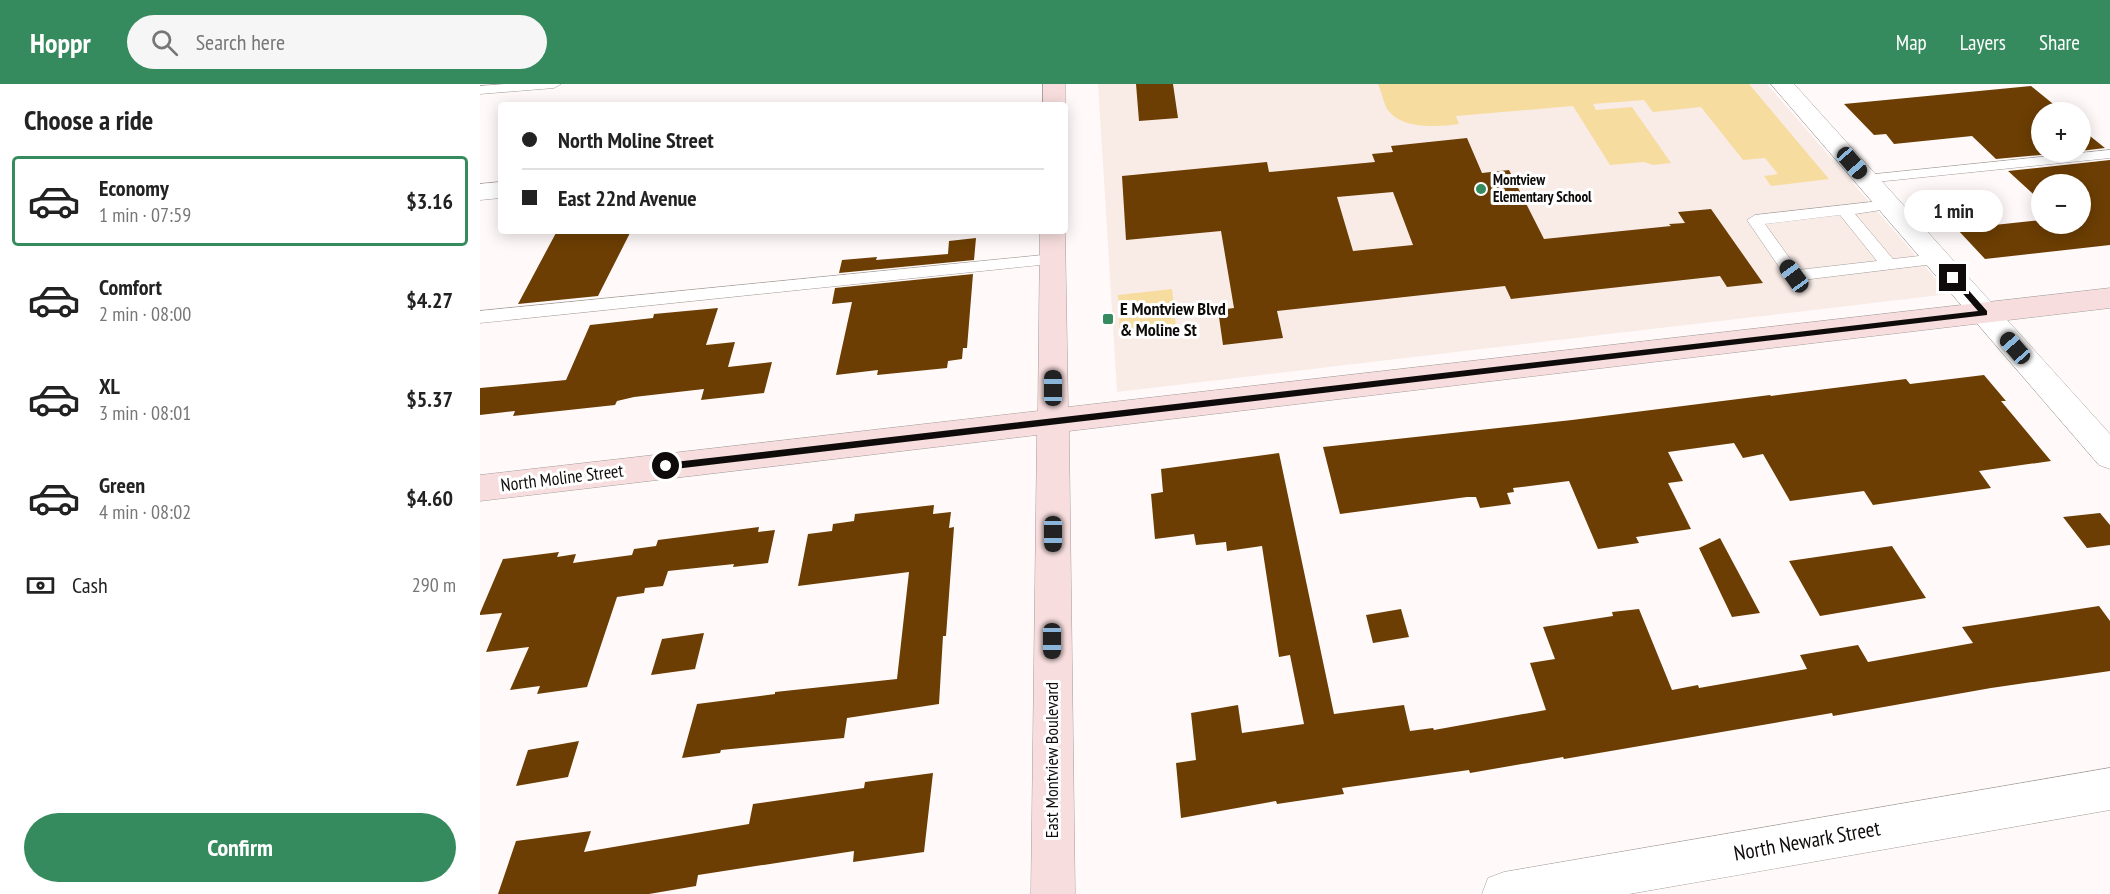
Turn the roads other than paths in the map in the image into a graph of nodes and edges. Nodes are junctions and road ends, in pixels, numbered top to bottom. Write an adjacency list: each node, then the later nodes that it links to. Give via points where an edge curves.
1 (554, 84): 4 (lane)
2 (1054, 84): 5 (street)
3 (1782, 84): 7 (street)
4 (480, 90)
5 (1054, 102)
6 (2110, 154): 7 (lane)
7 (1866, 179): 10 (street)
8 (498, 190): 9 (street)
9 (480, 192)
10 (1888, 205): 11 (lane); 14 (street)
11 (1844, 210): 15 (lane); 15 (lane, via 1755,220 1794,276)
12 (1053, 234): 13 (street, East Montview Boulevard)
13 (1053, 259): 18 (lane); 19 (street, East Montview Boulevard)
14 (1936, 259): 15 (lane); 17 (street)
15 (1888, 264)
16 (2110, 298): 17 (street, North Moline Street)
17 (1984, 313): 19 (street, North Moline Street); 20 (street)
18 (480, 317)
19 (1053, 423): 21 (street, North Moline Street); 23 (street, East Montview Boulevard)
20 (2110, 456)
21 (480, 488)
22 (2110, 789): 24 (street, North Newark Street)
23 (1053, 894)
24 (1504, 894)

